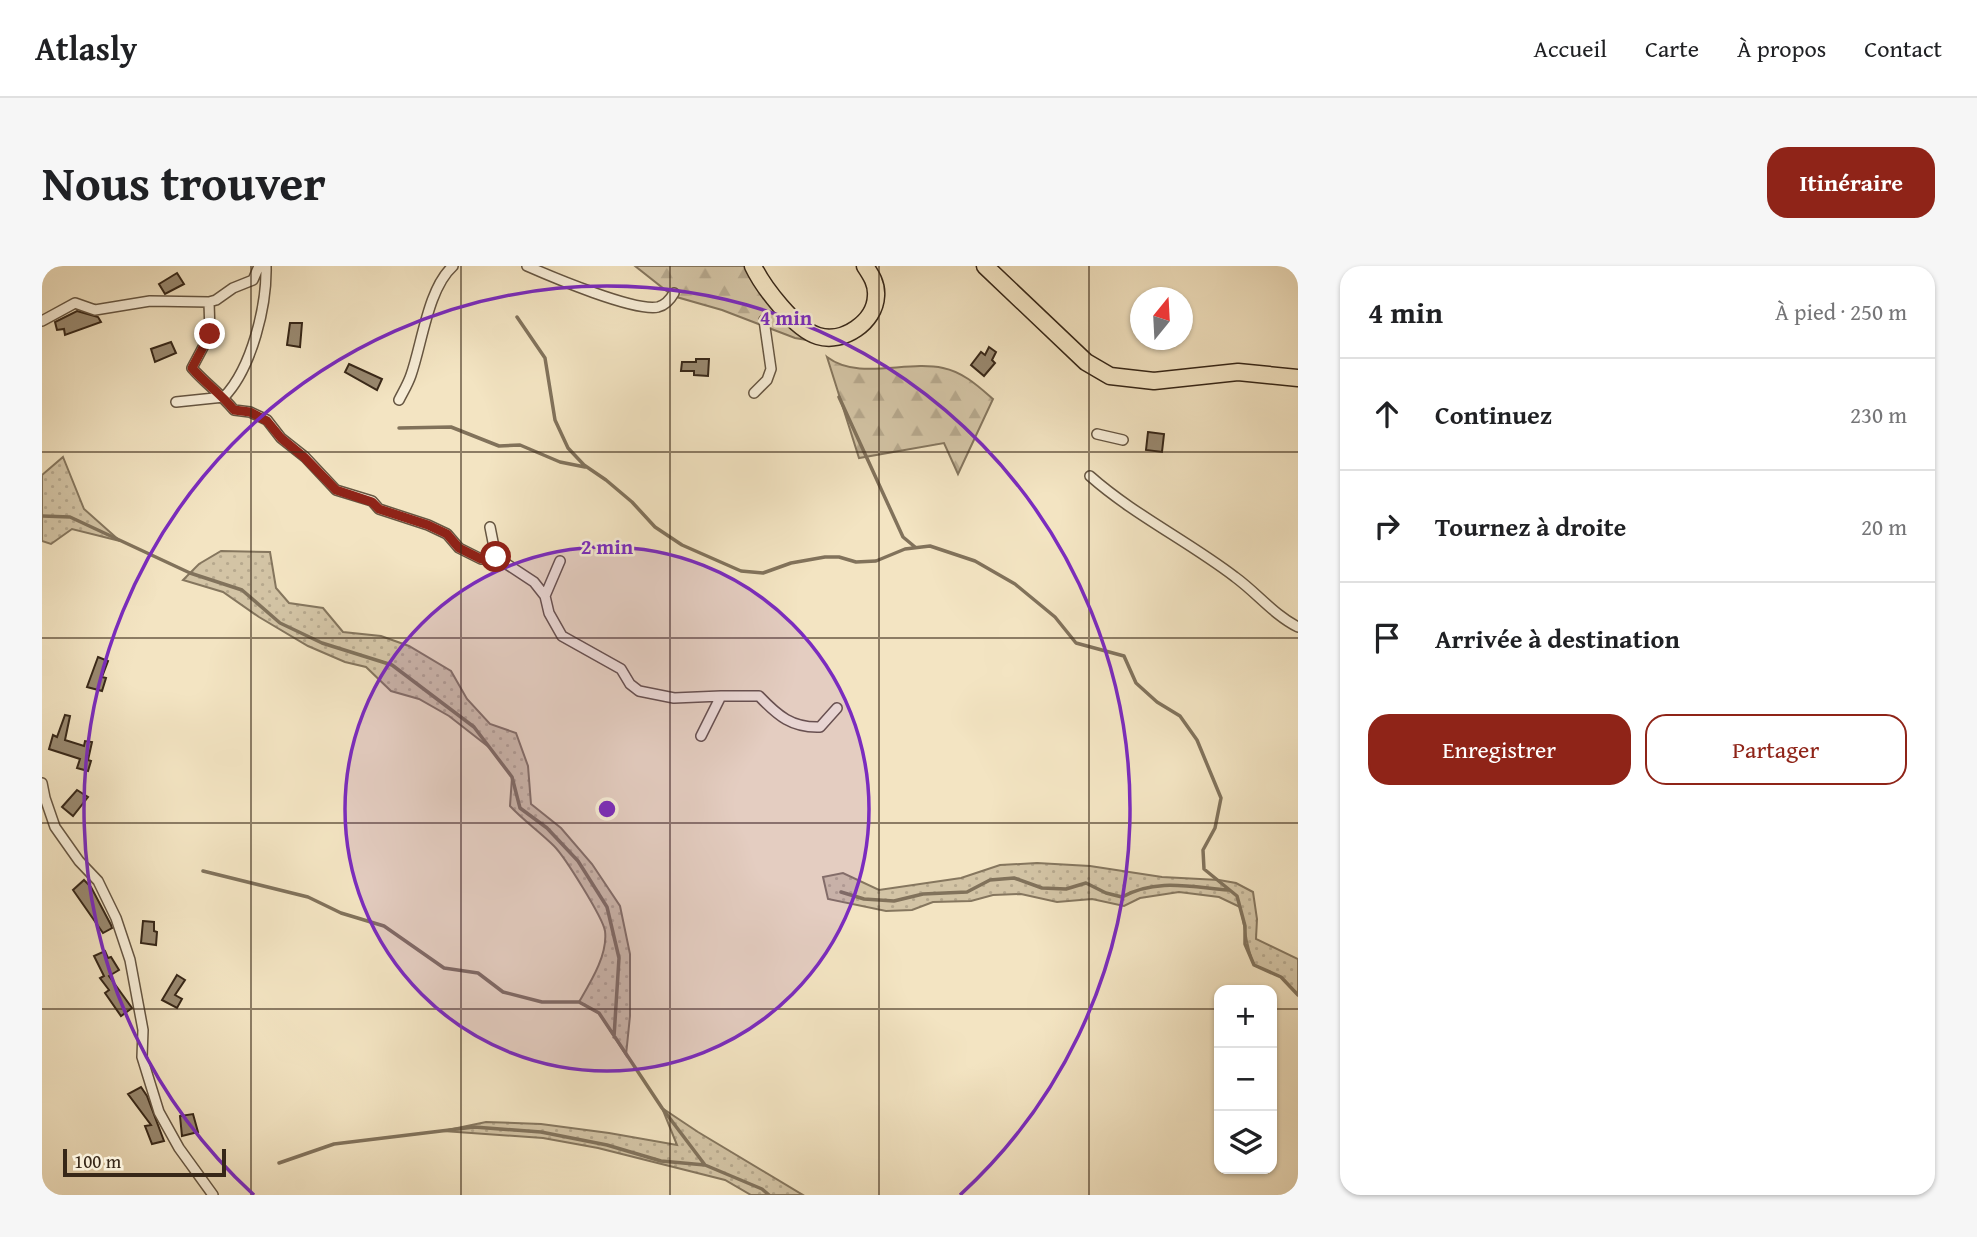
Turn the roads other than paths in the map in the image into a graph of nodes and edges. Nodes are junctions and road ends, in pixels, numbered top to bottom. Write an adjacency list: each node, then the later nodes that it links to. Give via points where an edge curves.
1 (259, 266): 9 (street, via 253,280)
2 (266, 266): 14 (street, via 253,343)
3 (453, 266): 15 (street, via 436,292)
4 (527, 266): 8 (street, via 647,308 662,307)
5 (752, 266): 6 (highway, via 796,322 828,338 855,330 873,309 874,279)
6 (865, 266)
7 (985, 266): 12 (highway, via 1086,362 1110,376 1154,381 1238,372)
8 (674, 293)
9 (209, 302): 11 (street, via 150,301 95,310 75,303); 14 (street, via 210,334 192,368)
10 (764, 320): 13 (street, via 771,369)
11 (42, 321)
12 (1298, 378)
13 (754, 393)
14 (224, 397): 16 (street); 21 (street, via 234,410 267,421 336,490 447,534 459,548 481,559)
15 (399, 400)
16 (176, 402)
17 (1097, 434): 18 (street)
18 (1123, 440)
19 (1090, 476): 24 (street, via 1236,577)
20 (490, 527): 21 (street)
21 (496, 557): 23 (street, via 534,582)
22 (560, 561): 23 (street)
23 (545, 596): 25 (street, via 562,636 621,669 639,691 674,698)
24 (1298, 627)
25 (721, 696): 26 (street, via 759,696 777,715 803,728 820,727); 27 (street)
26 (837, 708)
27 (701, 736)
28 (42, 783): 29 (street, via 55,827 98,880 116,918 130,960 142,1057 159,1112)
29 (213, 1195)

